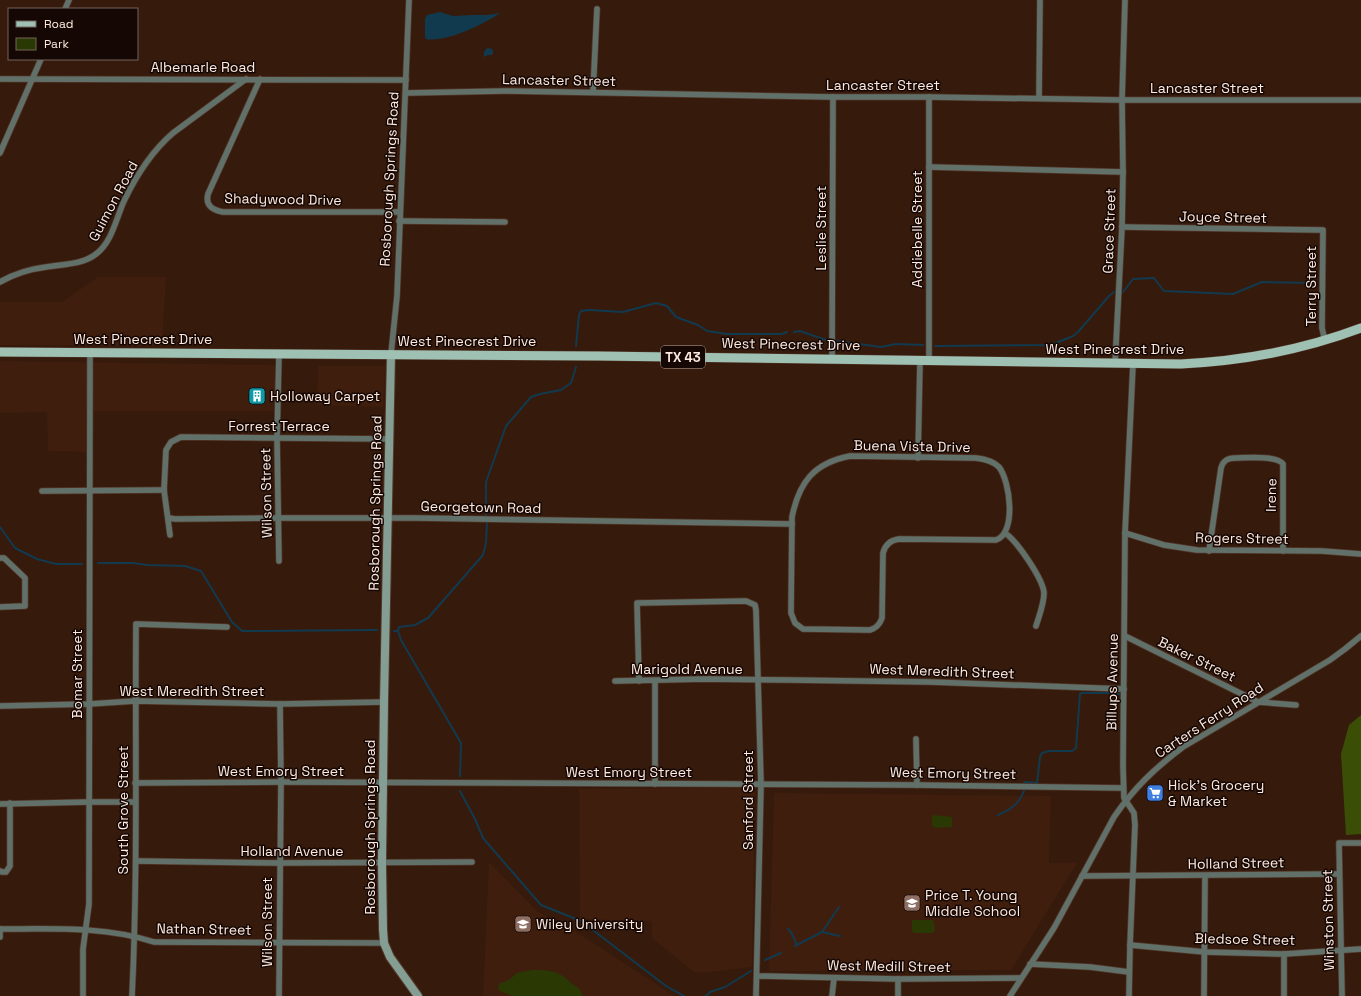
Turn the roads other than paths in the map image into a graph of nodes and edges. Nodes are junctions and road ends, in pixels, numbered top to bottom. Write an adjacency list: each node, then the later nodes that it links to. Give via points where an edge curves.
1 (409, 0): 10 (street, Rosborough Springs Road)
2 (1040, 0): 15 (street)
3 (1126, 0): 16 (street, Grace Street)
4 (597, 9): 11 (street)
5 (41, 60): 7 (street)
6 (0, 78): 7 (street, Albemarle Road)
7 (32, 78): 8 (street, Albemarle Road); 18 (street)
8 (246, 79): 9 (street, Albemarle Road); 26 (street, Guimon Road, via 173,133 160,146 134,182 108,239 97,254 82,261 36,269)
9 (260, 79): 10 (street, Albemarle Road); 21 (street, Shadywood Drive, via 208,194 209,206 223,212)
10 (406, 80): 12 (street, Rosborough Springs Road)
11 (593, 92): 12 (street, Lancaster Street); 13 (street, Lancaster Street)
12 (406, 93): 21 (street, Rosborough Springs Road)
13 (833, 97): 14 (street, Lancaster Street); 33 (street, Leslie Street)
14 (929, 97): 15 (street, Lancaster Street); 19 (street, Addiebelle Street)
15 (1039, 98): 16 (street, Lancaster Street)
16 (1122, 100): 17 (street, Lancaster Street); 20 (street, Grace Street)
17 (1361, 100)
18 (0, 153)
19 (929, 167): 20 (street); 35 (street, Addiebelle Street)
20 (1123, 172): 24 (street, Grace Street)
21 (400, 212): 22 (street, Rosborough Springs Road)
22 (399, 221): 23 (street); 32 (street, Rosborough Springs Road)
23 (505, 222)
24 (1122, 227): 25 (street, Joyce Street); 36 (street, Grace Street)
25 (1323, 230): 28 (street, Terry Street, via 1322,328)
26 (0, 282)
27 (1361, 328): 28 (main road, West Pinecrest Drive / TX 43)
28 (1325, 341): 37 (main road, West Pinecrest Drive / TX 43, via 1288,351 1227,361)
29 (0, 352): 30 (main road, West Pinecrest Drive / TX 43)
30 (90, 352): 31 (main road, West Pinecrest Drive / TX 43); 43 (street, Bomar Street)
31 (279, 353): 32 (main road, West Pinecrest Drive / TX 43); 38 (street, Wilson Street)
32 (391, 354): 33 (main road, West Pinecrest Drive / TX 43); 39 (street, Rosborough Springs Road)
33 (832, 359): 34 (main road, West Pinecrest Drive / TX 43)
34 (920, 361): 35 (main road, West Pinecrest Drive / TX 43); 40 (street)
35 (929, 361): 36 (main road, West Pinecrest Drive / TX 43)
36 (1115, 364): 37 (main road, West Pinecrest Drive / TX 43)
37 (1133, 364): 49 (street, Billups Avenue)
38 (277, 438): 39 (street, Forrest Terrace); 41 (street, Forrest Terrace, via 180,438 171,442 166,450); 45 (street, Wilson Street)
39 (389, 439): 46 (street, Rosborough Springs Road)
40 (918, 458): 47 (street, Buena Vista Drive, via 850,456 822,466 808,476 800,491); 48 (street, Buena Vista Drive, via 981,459 988,460 998,467 1006,482 1010,511)
41 (164, 490): 43 (street); 44 (street)
42 (42, 491): 43 (street)
43 (90, 491): 69 (street, Bomar Street)
44 (169, 518): 45 (street, Georgetown Road); 50 (street)
45 (279, 518): 46 (street, Georgetown Road); 55 (street, Wilson Street)
46 (387, 518): 47 (street, Georgetown Road); 67 (street, Rosborough Springs Road)
47 (792, 524): 48 (street, Buena Vista Drive, via 791,614 797,625 808,630 870,630 878,626 882,618 883,553 892,541 992,541)
48 (1005, 533): 57 (street, via 1016,544 1042,585 1044,597)
49 (1125, 533): 51 (street, Rogers Street, via 1164,546); 59 (street, Billups Avenue)
50 (170, 535)
51 (1209, 551): 52 (street, Rogers Street); 52 (street, Irene, via 1221,468 1224,461 1234,458 1282,461)
52 (1283, 551): 53 (street, Rogers Street)
53 (1361, 554)
54 (0, 558): 56 (street, via 4,558 25,578 25,606)
55 (279, 561)
56 (0, 607)
57 (1036, 626)
58 (227, 627): 66 (street, South Grove Street, via 136,624)
59 (1125, 636): 65 (street, Billups Avenue); 68 (street, Baker Street)
60 (1361, 636): 68 (street, Carters Ferry Road, via 1330,660)
61 (759, 680): 63 (street, Sanford Street, via 756,610 755,605 746,601 636,603); 64 (street, Marigold Avenue); 65 (street, West Meredith Street, via 923,682); 78 (street, Sanford Street)
62 (615, 681): 63 (street, Marigold Avenue)
63 (639, 681): 64 (street, Marigold Avenue)
64 (655, 681): 77 (street)
65 (1124, 689): 80 (street, Billups Avenue)
66 (135, 701): 69 (street, West Meredith Street); 70 (street, West Meredith Street); 75 (street, South Grove Street)
67 (384, 702): 70 (street, West Meredith Street); 76 (street, Rosborough Springs Road)
68 (1258, 702): 72 (street); 81 (street, Carters Ferry Road, via 1164,762)
69 (89, 704): 71 (street, West Meredith Street); 82 (street, Bomar Street)
70 (280, 704): 74 (street, Wilson Street)
71 (0, 706)
72 (1296, 706)
73 (916, 740): 79 (street)
74 (281, 782): 75 (street, West Emory Street); 76 (street, West Emory Street); 90 (street, Wilson Street)
75 (135, 783): 83 (street, South Grove Street)
76 (383, 783): 77 (street, West Emory Street); 88 (street, Rosborough Springs Road)
77 (655, 784): 78 (street, West Emory Street)
78 (761, 784): 79 (street, West Emory Street); 109 (street, Sanford Street)
79 (916, 785): 80 (street, West Emory Street)
80 (1123, 788): 81 (street, Billups Avenue)
81 (1126, 801): 93 (street, Carters Ferry Road, via 1109,826); 94 (street, Billups Avenue, via 1135,819)
82 (89, 802): 83 (street); 84 (street); 97 (street, Bomar Street, via 89,904)
83 (135, 802): 87 (street, South Grove Street)
84 (10, 803): 85 (street); 91 (street, via 10,866 6,872)
85 (0, 804)
86 (1361, 843): 92 (street, Winston Street, via 1339,843)
87 (136, 861): 90 (street, Holland Avenue); 98 (street, South Grove Street)
88 (382, 862): 89 (street, Holland Avenue); 90 (street, Holland Avenue); 101 (street, Rosborough Springs Road)
89 (472, 862)
90 (280, 863): 100 (street, Wilson Street)
91 (0, 871)
92 (1339, 874): 95 (street, Holland Street); 104 (street, Winston Street)
93 (1082, 876): 94 (street, Holland Street); 107 (street, Carters Ferry Road, via 1054,928)
94 (1134, 876): 95 (street, Holland Street); 102 (street, Billups Avenue)
95 (1205, 876): 105 (street)
96 (0, 929): 97 (street, Nathan Street); 99 (street)
97 (86, 930): 98 (street, Nathan Street); 113 (street, Bomar Street)
98 (135, 936): 100 (street, Nathan Street, via 154,942); 114 (street, South Grove Street)
99 (0, 937)
100 (280, 942): 101 (street, Nathan Street); 115 (street, Wilson Street)
101 (384, 943): 116 (street, Rosborough Springs Road, via 390,957)
102 (1130, 945): 105 (street, Bledsoe Street); 108 (street, Billups Avenue)
103 (1361, 949): 104 (street, Bledsoe Street)
104 (1341, 950): 106 (street, Bledsoe Street); 124 (street, Winston Street)
105 (1205, 952): 106 (street, Bledsoe Street); 122 (street)
106 (1284, 954): 123 (street)
107 (1030, 964): 108 (street); 111 (street, Carters Ferry Road)
108 (1129, 972): 121 (street, Billups Avenue)
109 (757, 976): 110 (street, West Medill Street); 117 (street, Sanford Street)
110 (834, 978): 112 (street, West Medill Street); 118 (street)
111 (1021, 978): 112 (street, West Medill Street); 120 (street, Carters Ferry Road)
112 (898, 979): 119 (street)
113 (83, 996)
114 (132, 996)
115 (279, 996)
116 (418, 996)
117 (756, 996)
118 (832, 996)
119 (898, 996)
120 (1010, 996)
121 (1129, 996)
122 (1204, 996)
123 (1284, 996)
124 (1342, 996)

